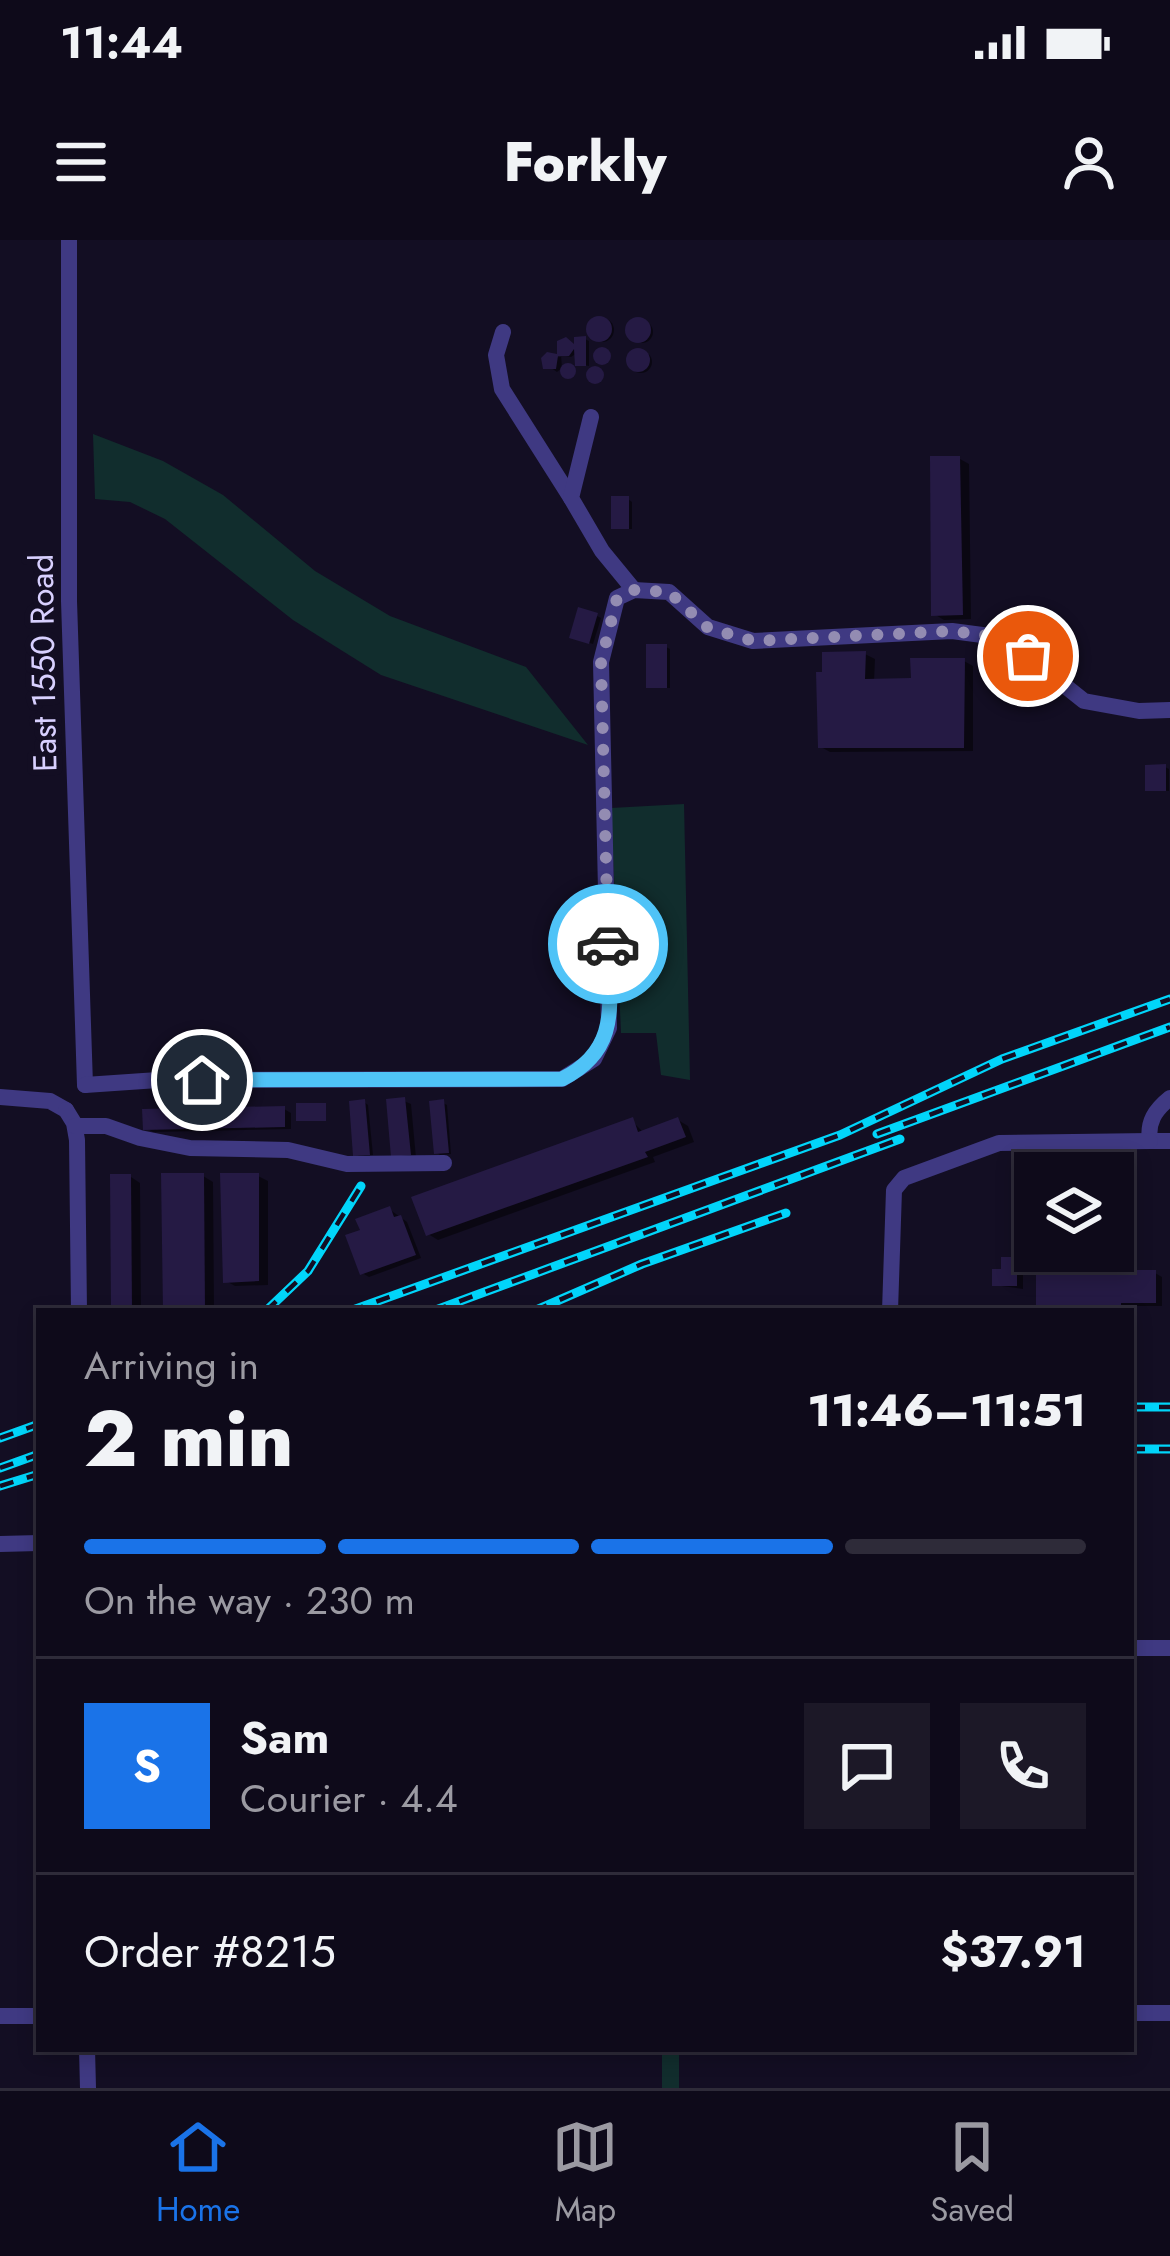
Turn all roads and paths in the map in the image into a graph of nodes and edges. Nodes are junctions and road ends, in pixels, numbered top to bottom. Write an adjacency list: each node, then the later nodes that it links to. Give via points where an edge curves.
1 (69, 240): 7 (street, East 1550 Road, via 69,601)
2 (503, 332): 4 (street, via 496,355 502,388)
3 (591, 417): 4 (street)
4 (571, 498): 5 (street)
5 (634, 590): 6 (street, via 669,592 708,628 753,641 952,631 1005,638 1084,700); 7 (street, via 617,598 601,662 609,1028 594,1059 547,1080)
6 (1170, 710)
7 (86, 1085): 10 (street)
8 (0, 1097): 10 (street, via 50,1101)
9 (1170, 1098): 12 (street, via 1155,1110)
10 (70, 1118): 13 (street, via 190,1148 288,1150 346,1164); 14 (street)
11 (1170, 1141): 12 (street)
12 (1150, 1142): 15 (street, via 999,1143 904,1178 894,1190)
13 (444, 1163)
14 (79, 1308)
15 (890, 1308)
16 (36, 1543): 17 (street)
17 (0, 1544)
18 (1134, 1648): 19 (street)
19 (1170, 1648)
20 (1134, 2013): 21 (street)
21 (1170, 2013)
22 (36, 2015): 23 (street)
23 (0, 2016)
24 (87, 2052): 25 (street)
25 (88, 2088)

